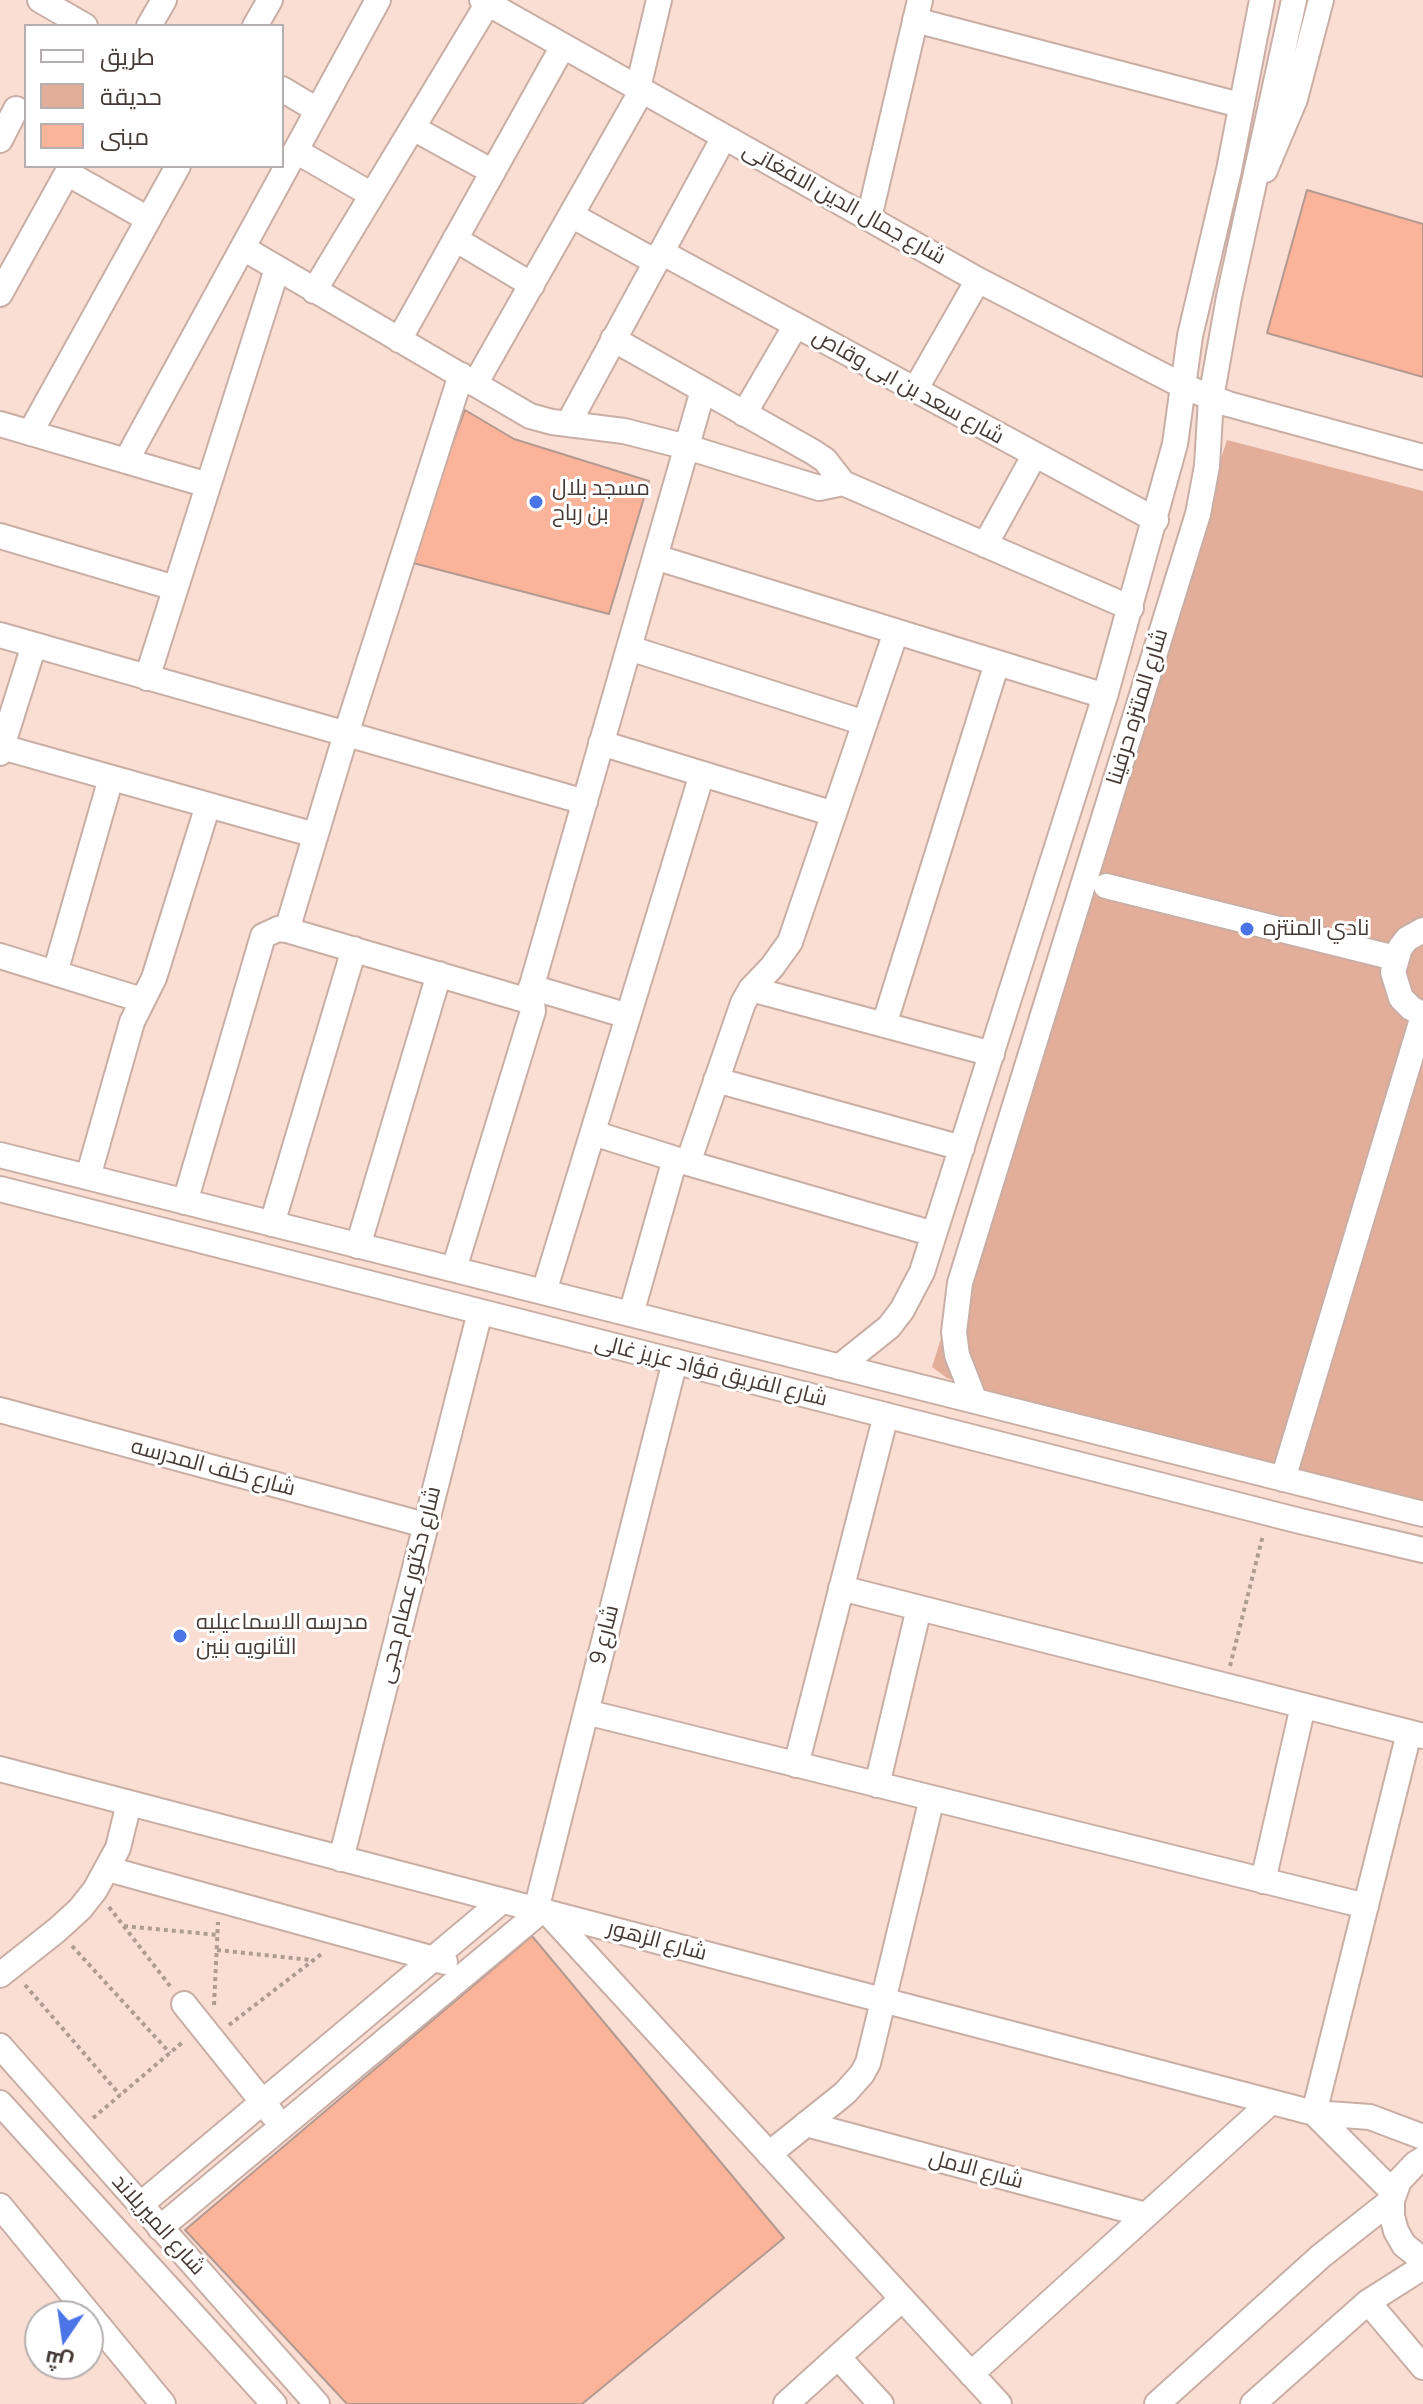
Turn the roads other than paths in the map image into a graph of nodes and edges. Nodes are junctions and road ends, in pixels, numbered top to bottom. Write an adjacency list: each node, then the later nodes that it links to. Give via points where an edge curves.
1 (40, 0): 11 (street)
2 (164, 0): 12 (street)
3 (270, 0): 13 (street)
4 (378, 0): 19 (street)
5 (659, 0): 15 (street)
6 (1262, 0): 17 (street, شارع المتنزه حرفينا)
7 (1294, 0): 28 (street, شارع المتنزه حرفينا)
8 (1321, 0): 28 (street, via 1288,120)
9 (485, 2): 14 (street, شارع جمال الدين الافغانى); 20 (street)
10 (918, 10): 17 (street); 30 (street)
11 (82, 24)
12 (150, 24)
13 (256, 24)
14 (563, 46): 15 (street, شارع جمال الدين الافغانى); 26 (street)
15 (640, 89): 21 (street, شارع جمال الدين الافغانى); 29 (street)
16 (284, 90): 19 (street)
17 (1240, 105): 44 (street, شارع المتنزه حرفينا)
18 (14, 108): 22 (street)
19 (317, 110): 23 (street)
20 (413, 128): 26 (street); 27 (street)
21 (724, 137): 30 (street, شارع جمال الدين الافغانى); 34 (street)
22 (0, 140)
23 (296, 151): 27 (street); 33 (street)
24 (177, 168): 31 (street)
25 (69, 169): 31 (street); 39 (street)
26 (493, 172): 32 (street)
27 (372, 195): 38 (street)
28 (1250, 197): 47 (street, شارع المتنزه حرفينا)
29 (571, 215): 34 (street, شارع سعد بن ابى وقاص); 37 (street)
30 (869, 218): 36 (street, شارع جمال الدين الافغانى)
31 (148, 219): 51 (street)
32 (455, 239): 37 (street); 42 (street)
33 (243, 248): 35 (street); 55 (street)
34 (659, 257): 40 (street, شارع سعد بن ابى وقاص); 41 (street)
35 (277, 269): 38 (street); 57 (street)
36 (978, 280): 44 (street, شارع جمال الدين الافغانى); 46 (street)
37 (532, 285): 43 (street)
38 (314, 291): 42 (street)
39 (0, 294)
40 (796, 325): 46 (street, شارع سعد بن ابى وقاص); 48 (street)
41 (613, 339): 45 (street); 50 (street)
42 (399, 340): 43 (street)
43 (468, 380): 50 (street, via 530,416); 72 (street)
44 (1183, 386): 47 (street, شارع جمال الدين الافغانى); 58 (street, شارع المتنزه حرفينا)
45 (703, 390): 48 (street); 52 (street)
46 (915, 390): 53 (street, شارع سعد بن ابى وقاص)
47 (1211, 398): 54 (street, شارع جمال الدين الافغانى); 97 (street, شارع المتنزه حرفينا, via 1198,514)
48 (744, 414): 56 (street, via 825,460)
49 (0, 424): 51 (street)
50 (568, 424): 52 (street)
51 (30, 433): 55 (street)
52 (687, 447): 56 (street, via 819,488); 61 (street)
53 (1034, 456): 58 (street, شارع سعد بن ابى وقاص); 60 (street)
54 (1423, 457)
55 (126, 461): 57 (street)
56 (843, 483): 60 (street)
57 (208, 485): 62 (street)
58 (1156, 520): 63 (street, شارع المتنزه حرفينا)
59 (0, 536): 62 (street)
60 (985, 545): 63 (street)
61 (655, 557): 64 (street); 67 (street)
62 (175, 588): 69 (street)
63 (1131, 608): 70 (street, شارع المتنزه حرفينا)
64 (896, 632): 68 (street); 71 (street)
65 (0, 635): 66 (street)
66 (34, 645): 69 (street); 74 (street)
67 (629, 648): 71 (street); 73 (street)
68 (997, 663): 70 (street); 94 (street)
69 (147, 678): 72 (street)
70 (1105, 696): 95 (street, شارع المتنزه حرفينا)
71 (865, 723): 79 (street)
72 (346, 734): 77 (street); 80 (street)
73 (601, 743): 75 (street); 77 (street)
74 (1, 750): 76 (street)
75 (702, 774): 79 (street); 93 (street)
76 (111, 778): 78 (street); 87 (street)
77 (585, 802): 90 (street)
78 (208, 805): 80 (street); 91 (street, via 154,978)
79 (834, 814): 89 (street, via 790,942)
80 (315, 835): 82 (street)
81 (1106, 886): 86 (street)
82 (287, 930): 84 (street); 104 (street, via 263,936)
83 (1423, 930): 86 (street, via 1407,939)
84 (354, 949): 88 (street); 105 (street)
85 (0, 956): 87 (street)
86 (1395, 958): 92 (street, via 1395,986 1401,998)
87 (55, 973): 91 (street)
88 (439, 974): 90 (street); 108 (street)
89 (751, 989): 94 (street); 96 (street)
90 (529, 993): 93 (street); 110 (street, via 533,1011)
91 (142, 1000): 102 (street)
92 (1423, 1015): 121 (street)
93 (628, 1016): 98 (street)
94 (884, 1025): 95 (street)
95 (988, 1065): 97 (street); 99 (street, شارع المتنزه حرفينا)
96 (716, 1080): 99 (street); 101 (street)
97 (1020, 1086): 116 (street, شارع المتنزه حرفينا, via 956,1307 957,1355)
98 (593, 1133): 101 (street); 111 (street)
99 (962, 1148): 107 (street, شارع المتنزه حرفينا)
100 (0, 1155): 102 (street, شارع الفريق فؤاد عزيز غالى)
101 (682, 1161): 107 (street); 113 (street)
102 (88, 1177): 104 (street, شارع الفريق فؤاد عزيز غالى)
103 (0, 1189): 109 (street, شارع الفريق فؤاد عزيز غالى)
104 (185, 1202): 105 (street, شارع الفريق فؤاد عزيز غالى)
105 (272, 1224): 106 (street, شارع الفريق فؤاد عزيز غالى)
106 (296, 1230): 108 (street, شارع الفريق فؤاد عزيز غالى); 109 (street)
107 (934, 1234): 115 (street, شارع المتنزه حرفينا, via 902,1310 873,1342)
108 (358, 1246): 110 (street, شارع الفريق فؤاد عزيز غالى)
109 (288, 1263): 112 (street, شارع الفريق فؤاد عزيز غالى)
110 (454, 1269): 111 (street, شارع الفريق فؤاد عزيز غالى)
111 (544, 1292): 113 (street, شارع الفريق فؤاد عزيز غالى)
112 (480, 1312): 114 (street, شارع الفريق فؤاد عزيز غالى); 125 (street, شارع دكتور عصام حجى)
113 (631, 1314): 115 (street, شارع الفريق فؤاد عزيز غالى)
114 (675, 1361): 118 (street, شارع الفريق فؤاد عزيز غالى); 130 (street, شارع 9)
115 (839, 1367): 116 (street, شارع الفريق فؤاد عزيز غالى)
116 (975, 1401): 119 (street, شارع الفريق فؤاد عزيز غالى)
117 (0, 1410): 125 (street, شارع خلف المدرسه)
118 (886, 1415): 120 (street, شارع الفريق فؤاد عزيز غالى); 127 (street)
119 (1140, 1443): 120 (street); 121 (street, شارع الفريق فؤاد عزيز غالى)
120 (1132, 1478): 124 (street, شارع الفريق فؤاد عزيز غالى)
121 (1283, 1479): 122 (street, شارع الفريق فؤاد عزيز غالى)
122 (1309, 1485): 123 (street, شارع الفريق فؤاد عزيز غالى); 124 (street)
123 (1423, 1514)
124 (1300, 1521): 126 (street, شارع الفريق فؤاد عزيز غالى)
125 (425, 1525): 137 (street, شارع دكتور عصام حجى)
126 (1423, 1550)
127 (841, 1588): 128 (street); 132 (street)
128 (919, 1608): 129 (street); 134 (street)
129 (1303, 1706): 131 (street); 139 (street)
130 (586, 1712): 132 (street); 142 (street, شارع 9)
131 (1416, 1735): 141 (street)
132 (796, 1765): 134 (street)
133 (0, 1769): 136 (street, شارع الزهور)
134 (877, 1785): 135 (street)
135 (932, 1798): 139 (street); 146 (street)
136 (129, 1803): 137 (street, شارع الزهور); 138 (street, via 118,1848)
137 (341, 1859): 140 (street, شارع الزهور)
138 (102, 1879): 143 (street, via 220,1900); 145 (street, via 80,1909)
139 (1263, 1881): 141 (street)
140 (502, 1901): 142 (street, شارع الزهور); 143 (street)
141 (1366, 1906): 152 (street)
142 (542, 1911): 144 (street); 146 (street, شارع الزهور); 156 (street)
143 (435, 1960): 144 (street); 149 (street)
144 (471, 1970): 154 (street)
145 (5, 1971)
146 (882, 2000): 150 (street, شارع الزهور); 153 (street, via 862,2074)
147 (184, 2004): 149 (street)
148 (0, 2046): 159 (street, شارع الميريلاند)
149 (263, 2102): 154 (street); 159 (street)
150 (1271, 2102): 152 (street, شارع الزهور); 161 (street)
151 (0, 2103): 171 (street, شارع الميريلاند)
152 (1314, 2113): 155 (street, شارع الزهور, via 1370,2117); 158 (street)
153 (806, 2124): 156 (street); 161 (street, شارع الامل)
154 (282, 2126): 162 (street)
155 (1423, 2137)
156 (769, 2154): 165 (street)
157 (1423, 2159): 158 (street, via 1406,2172)
158 (1393, 2196): 163 (street, via 1396,2231); 177 (street)
159 (140, 2205): 162 (street, شارع الميريلاند)
160 (0, 2206): 172 (street)
161 (1146, 2215): 170 (street)
162 (160, 2228): 169 (street, شارع الميريلاند)
163 (1423, 2260)
164 (1423, 2267): 166 (street)
165 (902, 2299): 167 (street); 170 (street)
166 (1368, 2302): 168 (street); 178 (street)
167 (838, 2357): 174 (street); 175 (street)
168 (1423, 2367)
169 (288, 2372): 171 (street); 173 (street, شارع الميريلاند)
170 (971, 2374): 176 (street)
171 (270, 2399)
172 (163, 2404)
173 (317, 2404)
174 (786, 2404)
175 (881, 2404)
176 (999, 2404)
177 (1157, 2404)
178 (1253, 2404)

